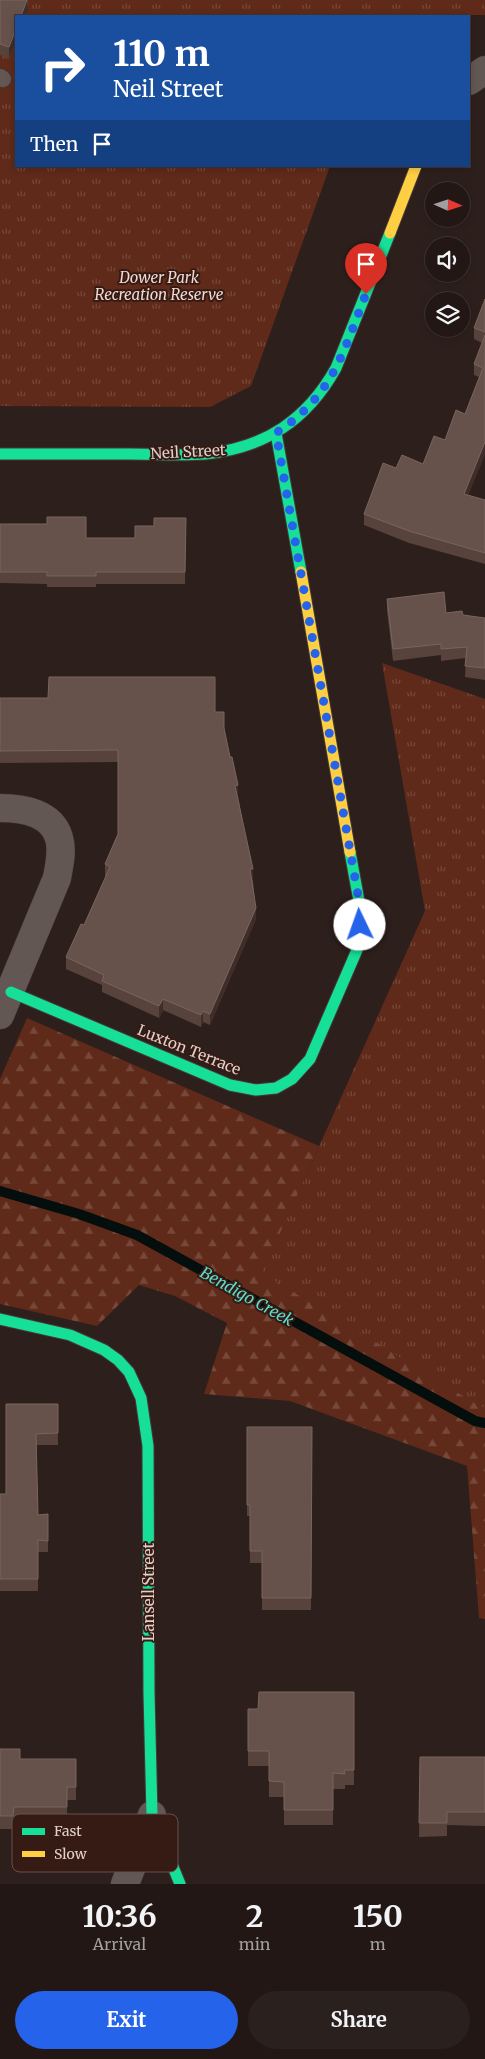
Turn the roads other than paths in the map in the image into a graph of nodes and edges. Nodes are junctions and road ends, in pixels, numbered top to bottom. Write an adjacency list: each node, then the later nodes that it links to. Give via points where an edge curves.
1 (485, 70): 2 (street)
2 (470, 79)
3 (416, 167): 4 (street, Neil Street, via 336,369 311,406)
4 (276, 433): 5 (street, Neil Street, via 242,448 205,454); 7 (street, Luxton Terrace, via 360,917 357,950 310,1059 286,1085 271,1090 251,1090)
5 (0, 454)
6 (0, 808): 7 (street, via 34,812 51,823 60,838 57,878)
7 (5, 1003)
8 (0, 1319): 9 (street, Lansell Street, via 83,1340 109,1352 129,1372 141,1400 148,1446)
9 (152, 1814)
10 (130, 1872): 12 (street, Lansell Street)
11 (174, 1872): 13 (street, Lansell Street)
12 (125, 1884)
13 (180, 1884)

